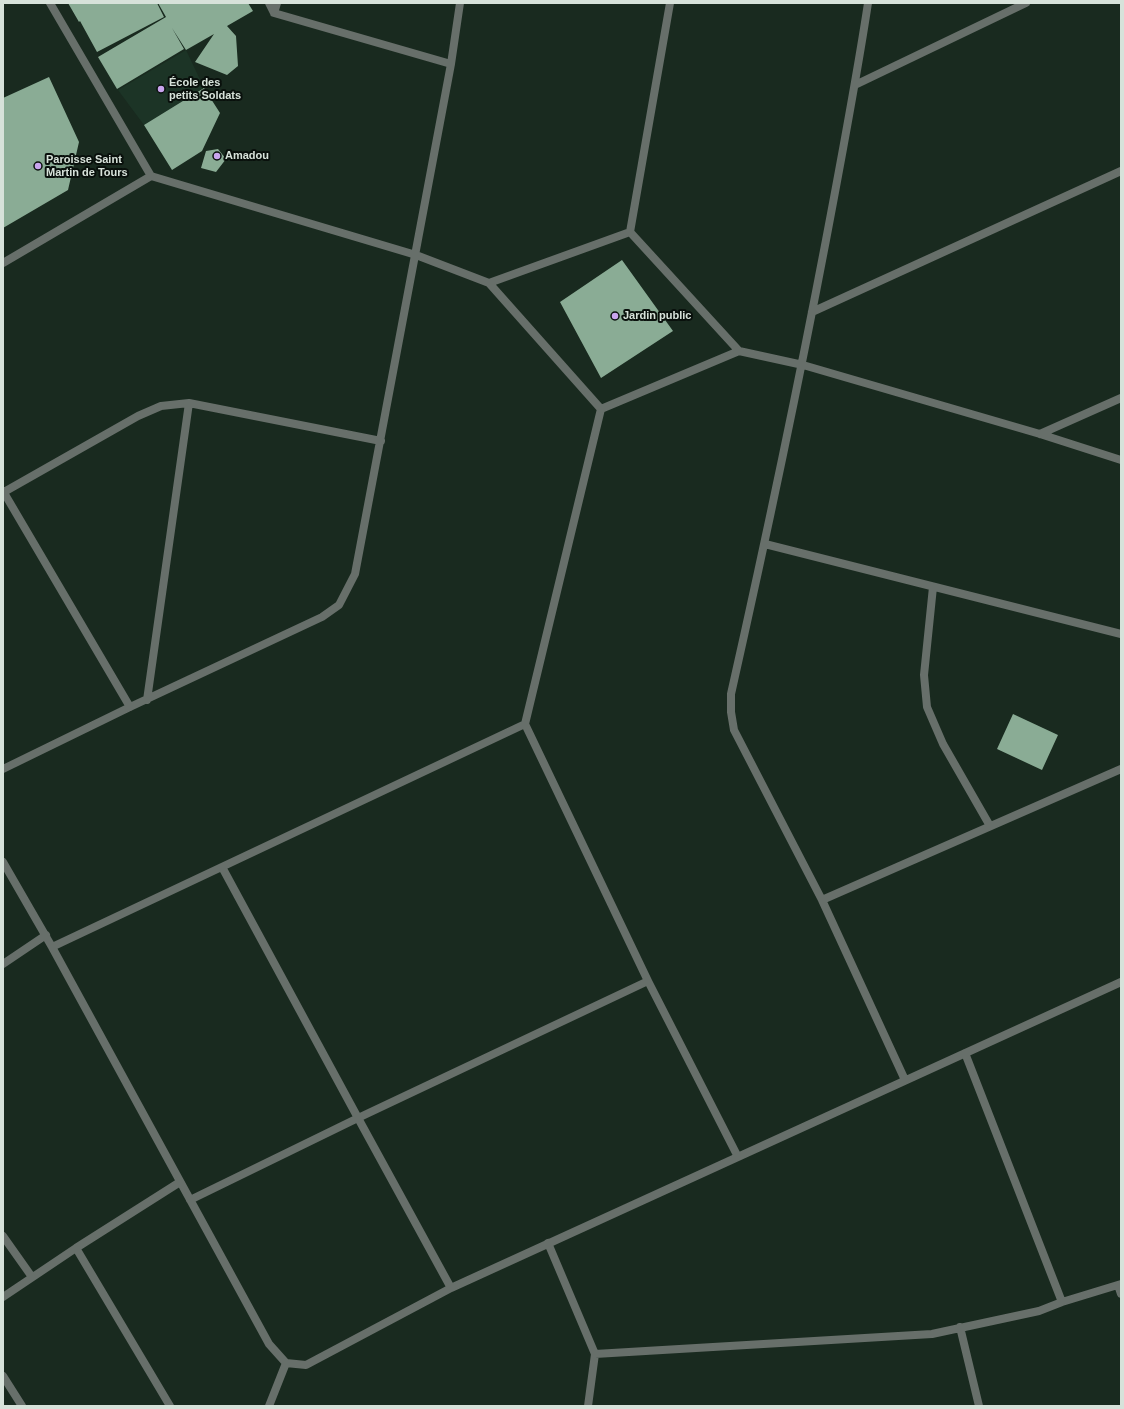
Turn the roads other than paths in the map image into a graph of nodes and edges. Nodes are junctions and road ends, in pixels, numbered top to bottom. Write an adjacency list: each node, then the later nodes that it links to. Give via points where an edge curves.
1 (50, 3): 12 (street)
2 (269, 3): 8 (street)
3 (277, 3): 8 (street)
4 (460, 3): 9 (street)
5 (670, 3): 13 (street)
6 (868, 3): 10 (street)
7 (1026, 3): 10 (street)
8 (274, 13): 9 (street)
9 (451, 64): 14 (street)
10 (855, 85): 17 (street)
11 (1121, 171): 17 (street)
12 (152, 176): 14 (street); 15 (street)
13 (630, 232): 16 (street); 18 (street)
14 (416, 255): 16 (street); 24 (street)
15 (3, 262)
16 (489, 283): 22 (street)
17 (812, 312): 19 (street)
18 (739, 351): 19 (street); 22 (street)
19 (803, 365): 23 (street); 27 (street)
20 (1121, 398): 23 (street)
21 (189, 402): 24 (street); 26 (street, via 161,406 138,416); 30 (street)
22 (601, 409): 32 (street)
23 (1040, 434): 25 (street)
24 (381, 441): 30 (street, via 355,574 339,605 322,617)
25 (1121, 460)
26 (3, 492): 31 (street)
27 (765, 544): 28 (street); 38 (street, via 731,694 731,712 734,730)
28 (933, 587): 29 (street); 35 (street, via 924,674 927,708 943,744)
29 (1121, 634)
30 (147, 700): 31 (street)
31 (130, 707): 33 (street)
32 (525, 724): 37 (street); 42 (street)
33 (3, 769)
34 (1121, 769): 35 (street)
35 (990, 826): 38 (street)
36 (3, 862): 39 (street)
37 (222, 867): 40 (street); 46 (street)
38 (822, 900): 45 (street)
39 (46, 935): 40 (street); 41 (street)
40 (52, 947): 48 (street)
41 (3, 964)
42 (648, 980): 46 (street); 47 (street)
43 (1121, 982): 44 (street)
44 (965, 1053): 45 (street); 58 (street)
45 (905, 1080): 47 (street)
46 (358, 1118): 49 (street); 55 (street)
47 (738, 1157): 51 (street)
48 (180, 1182): 49 (street); 52 (street)
49 (190, 1200): 61 (street, via 268,1344)
50 (3, 1236): 53 (street)
51 (548, 1243): 55 (street); 60 (street)
52 (76, 1248): 53 (street); 64 (street)
53 (32, 1277): 57 (street)
54 (1119, 1285): 56 (street); 58 (street)
55 (451, 1288): 61 (street, via 306,1365)
56 (1121, 1294)
57 (3, 1297)
58 (1062, 1302): 59 (street, via 1039,1311)
59 (960, 1328): 60 (street, via 932,1334); 67 (street)
60 (595, 1354): 66 (street)
61 (286, 1363): 65 (street)
62 (3, 1376): 63 (street)
63 (22, 1406)
64 (170, 1406)
65 (269, 1406)
66 (588, 1406)
67 (980, 1406)

